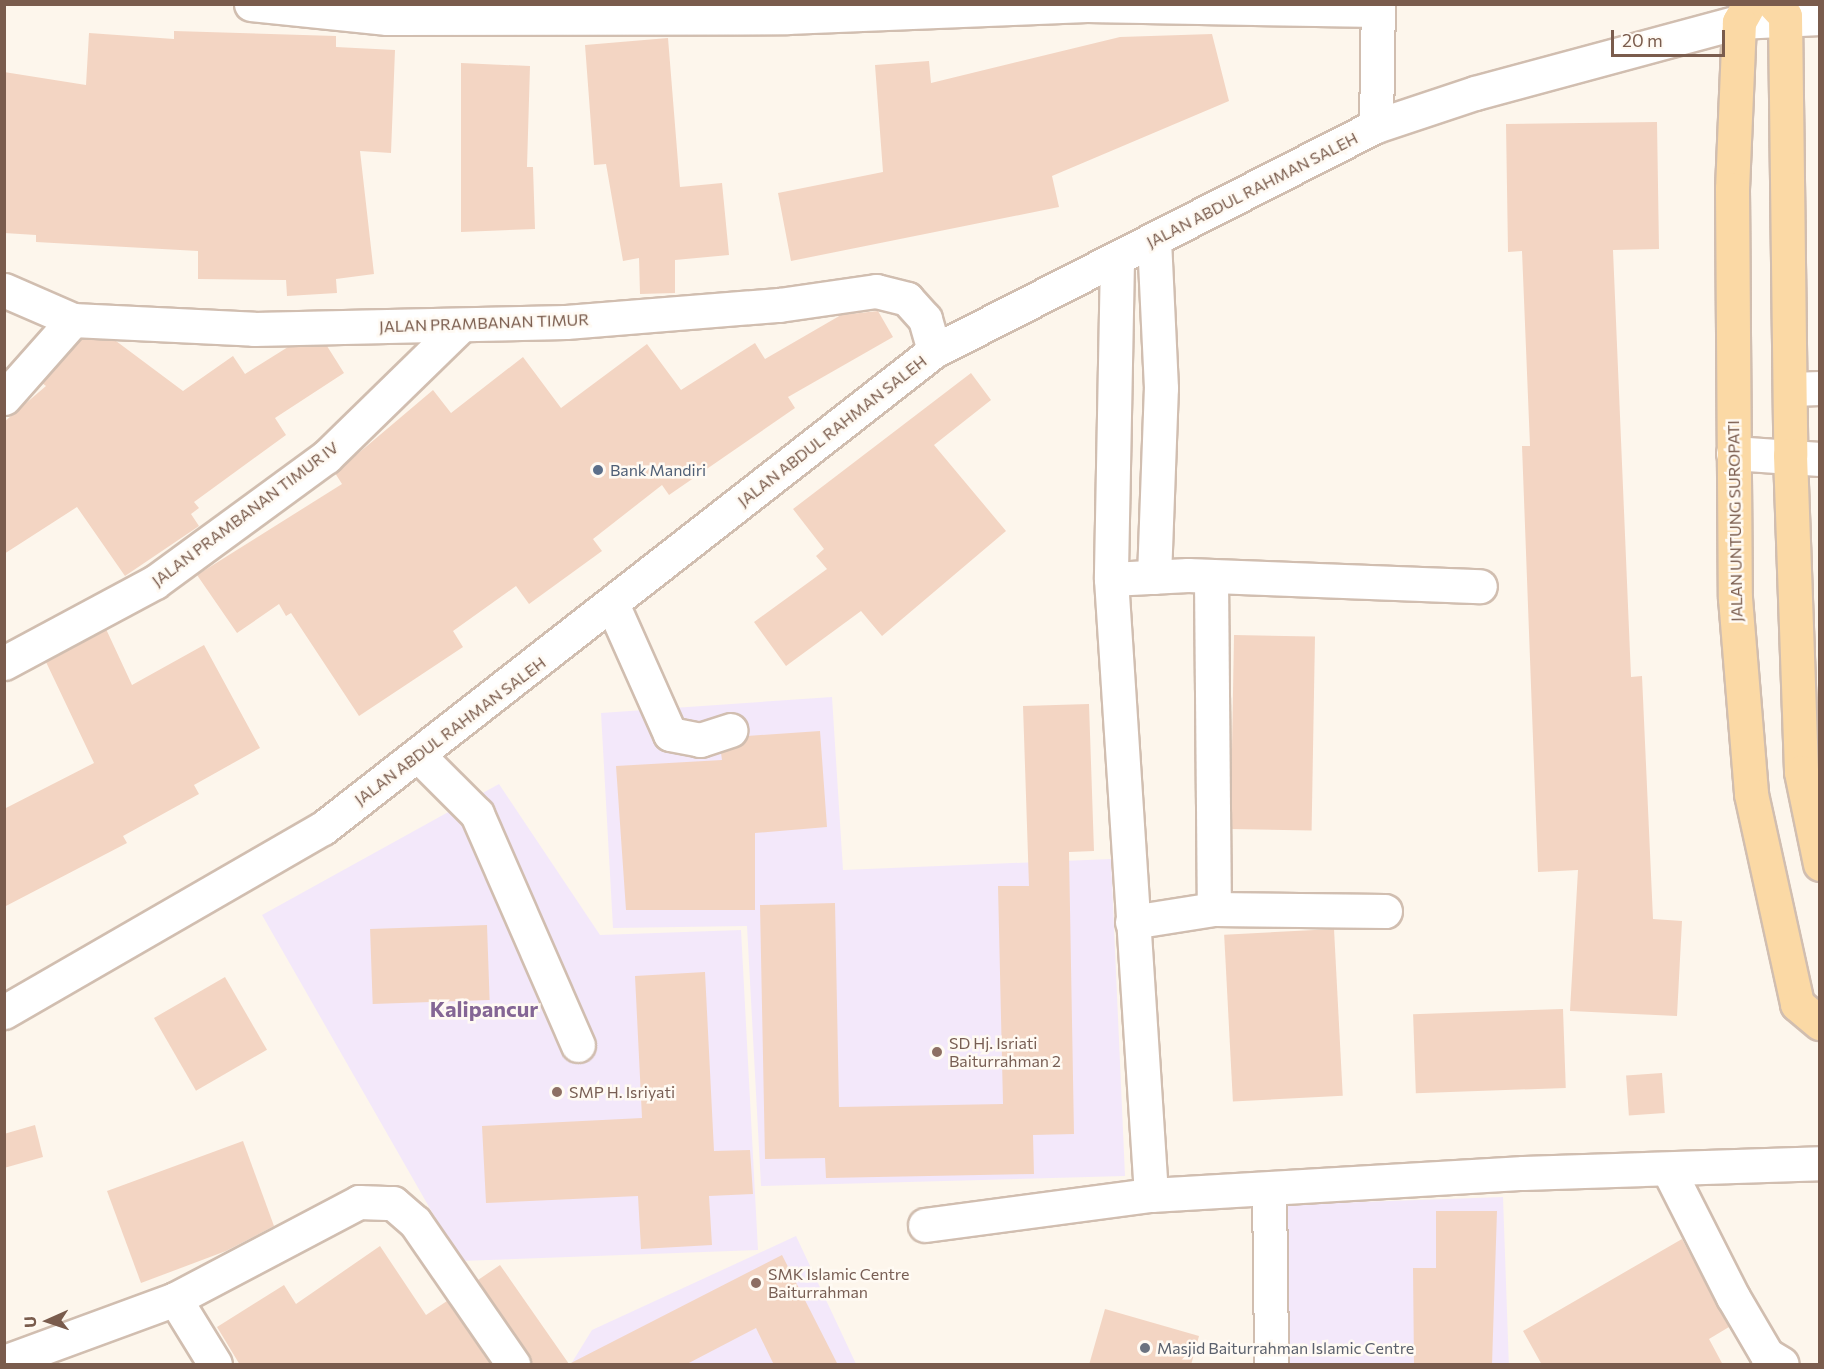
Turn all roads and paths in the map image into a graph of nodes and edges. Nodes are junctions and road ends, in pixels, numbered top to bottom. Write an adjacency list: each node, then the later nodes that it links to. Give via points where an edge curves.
1 (251, 4): 2 (street, via 387,18 787,17 1087,4)
2 (1378, 7): 6 (street)
3 (1780, 10): 4 (street, JALAN ABDUL RAHMAN SALEH); 5 (street, JALAN ABDUL RAHMAN SALEH); 13 (main road)
4 (1744, 13): 6 (street, JALAN ABDUL RAHMAN SALEH); 15 (main road, JALAN UNTUNG SUROPATI, via 1732,189)
5 (1820, 18)
6 (1376, 126): 7 (street, JALAN ABDUL RAHMAN SALEH)
7 (1154, 239): 8 (street, JALAN ABDUL RAHMAN SALEH); 17 (street, via 1161,388)
8 (1117, 259): 12 (street, JALAN ABDUL RAHMAN SALEH); 19 (street)
9 (4, 290): 10 (street, JALAN PRAMBANAN TIMUR)
10 (73, 320): 11 (street, JALAN PRAMBANAN TIMUR, via 254,329); 14 (street)
11 (459, 327): 12 (street, JALAN PRAMBANAN TIMUR, via 779,305 876,291 907,299 924,319); 22 (street, JALAN PRAMBANAN TIMUR IV, via 326,457 155,582)
12 (934, 351): 21 (street, JALAN ABDUL RAHMAN SALEH)
13 (1805, 389): 16 (main road)
14 (4, 398)
15 (1734, 453): 16 (street); 31 (main road, JALAN UNTUNG SUROPATI, via 1735,598 1751,794 1797,1004)
16 (1805, 457): 23 (main road)
17 (1154, 577): 18 (street); 19 (street)
18 (1211, 578): 20 (street); 27 (street)
19 (1111, 579): 29 (street)
20 (1480, 586)
21 (613, 606): 24 (street, via 670,734 700,740); 25 (street, JALAN ABDUL RAHMAN SALEH)
22 (4, 663)
23 (1808, 671): 26 (main road, via 1801,772)
24 (730, 730)
25 (419, 756): 30 (street, JALAN ABDUL RAHMAN SALEH, via 304,840); 32 (street, via 477,814)
26 (1820, 864)
27 (1214, 909): 28 (street); 29 (street)
28 (1385, 911)
29 (1132, 922): 36 (street)
30 (4, 1012)
31 (1820, 1023)
32 (578, 1045)
33 (1820, 1163): 34 (street)
34 (1668, 1169): 35 (street); 43 (street, via 1733,1297 1767,1354)
35 (1269, 1189): 36 (street); 42 (street)
36 (1151, 1195): 37 (street)
37 (925, 1225)
38 (174, 1299): 39 (street); 40 (street); 41 (street, via 359,1202 393,1203 415,1222)
39 (4, 1362)
40 (215, 1365)
41 (513, 1365)
42 (1271, 1365)
43 (1782, 1365)

